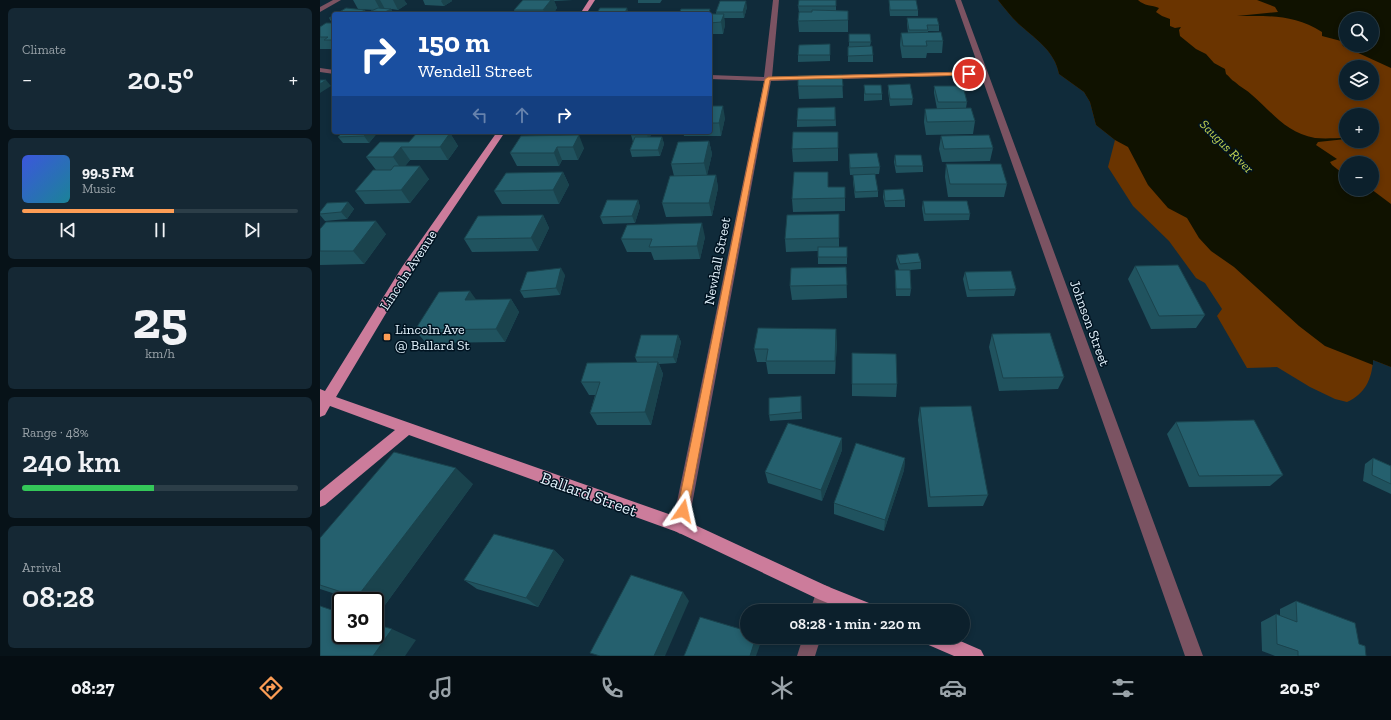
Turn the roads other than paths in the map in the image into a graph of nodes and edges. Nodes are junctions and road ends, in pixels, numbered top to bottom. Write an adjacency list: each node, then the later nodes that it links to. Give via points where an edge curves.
1 (338, 0): 6 (street)
2 (592, 0): 8 (main road)
3 (776, 0): 13 (street, Newhall Street)
4 (958, 0): 11 (street, Johnson Street)
5 (320, 3): 6 (street)
6 (331, 4): 7 (street)
7 (320, 10)
8 (584, 12)
9 (320, 70): 10 (street)
10 (332, 72)
11 (985, 73): 13 (street); 27 (street, Johnson Street)
12 (712, 77): 13 (street)
13 (768, 79): 19 (street, Newhall Street)
14 (500, 134): 15 (main road, Lincoln Avenue, via 406,270)
15 (324, 396): 16 (main road, Lincoln Avenue); 17 (main road, Ballard Street)
16 (320, 411)
17 (407, 428): 18 (main road); 19 (main road, Ballard Street)
18 (320, 500)
19 (680, 526): 20 (main road, Ballard Street)
20 (824, 593): 21 (street); 22 (main road, Ballard Street)
21 (821, 604)
22 (851, 604)
23 (810, 644): 25 (street)
24 (947, 644): 26 (main road)
25 (806, 656)
26 (975, 656)
27 (1194, 656)

